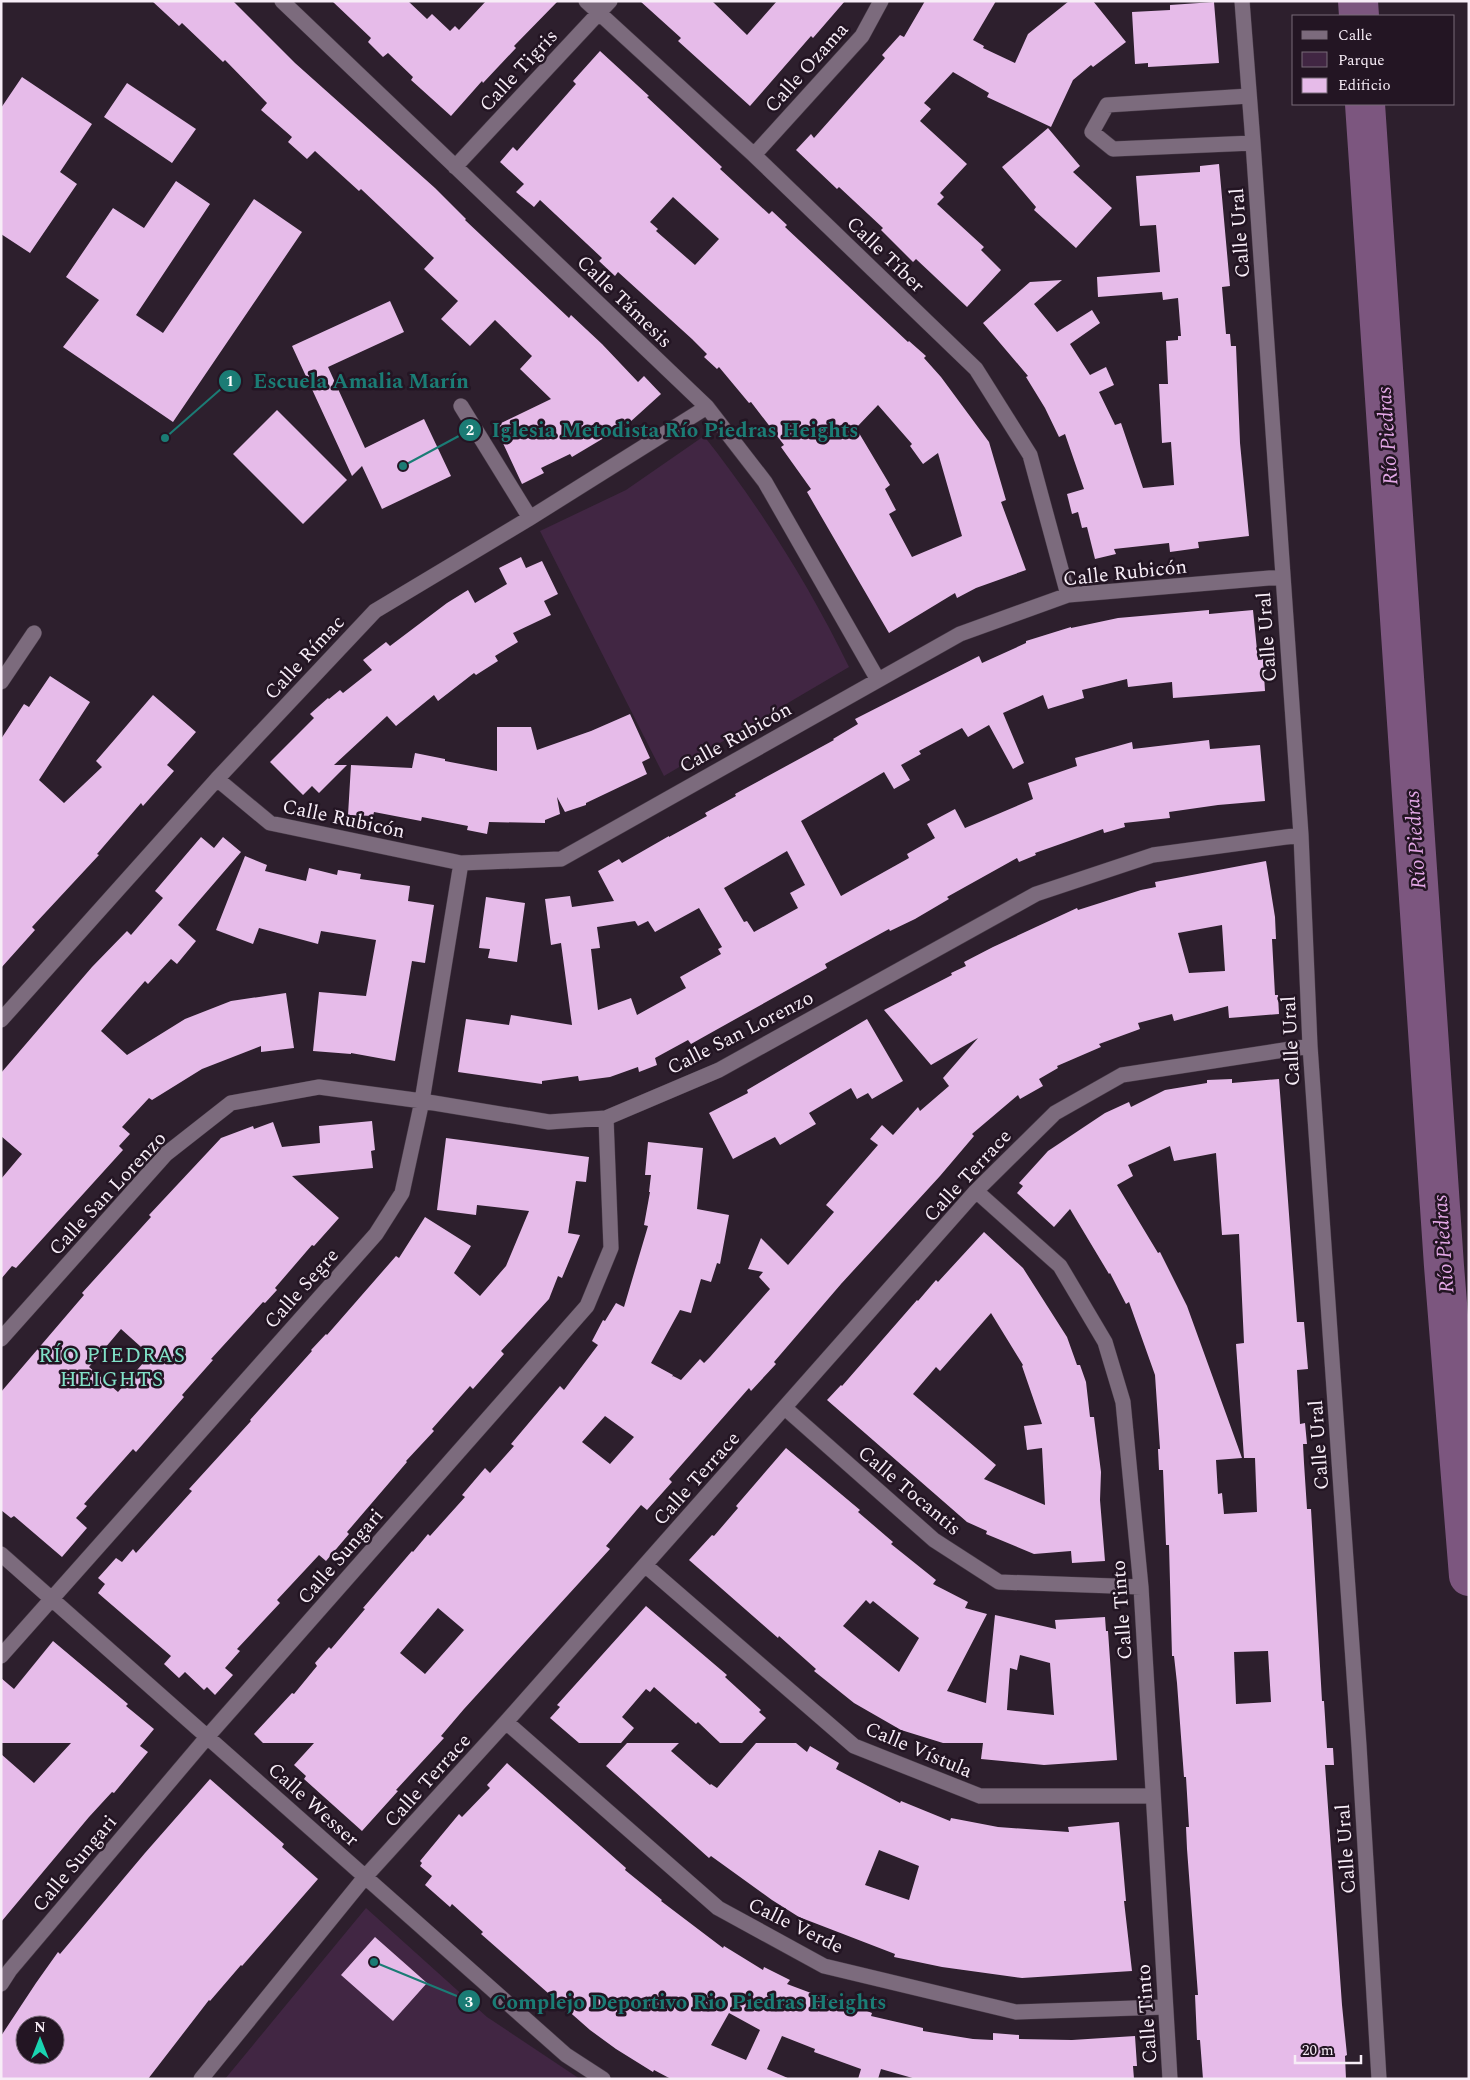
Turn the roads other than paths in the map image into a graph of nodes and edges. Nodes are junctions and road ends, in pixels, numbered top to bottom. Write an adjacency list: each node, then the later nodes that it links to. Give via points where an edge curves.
1 (282, 1): 10 (street, Calle Támesis)
2 (586, 1): 6 (street, Calle Tíber)
3 (610, 1): 6 (street, Calle Tigris)
4 (881, 1): 9 (street, Calle Ozama, via 862,36)
5 (1242, 1): 7 (street, Calle Ural)
6 (599, 13): 9 (street, Calle Tíber); 10 (street, Calle Tigris)
7 (1249, 96): 8 (street, Calle Ural); 8 (street, via 1107,105 1092,132 1113,149)
8 (1253, 143): 14 (street, Calle Ural)
9 (754, 154): 15 (street, Calle Tíber, via 976,368 1030,455)
10 (455, 167): 12 (street, Calle Támesis)
11 (461, 406): 13 (street)
12 (707, 407): 13 (street, Calle Rímac); 17 (street, Calle Támesis, via 765,482)
13 (530, 518): 19 (street, Calle Rímac, via 375,611)
14 (1282, 577): 15 (street, Calle Rubicón); 20 (street, Calle Ural)
15 (1068, 595): 17 (street, Calle Rubicón, via 960,634)
16 (34, 633): 18 (street)
17 (878, 680): 21 (street, Calle Rubicón, via 560,859)
18 (1, 682)
19 (217, 779): 21 (street, Calle Rubicón, via 270,823); 22 (street, Calle Rímac)
20 (1301, 835): 23 (street, Calle Ural); 25 (street, Calle San Lorenzo, via 1153,855 1036,894 719,1070)
21 (461, 863): 24 (street, Calle Segre)
22 (1, 1020)
23 (1310, 1046): 26 (street, Calle Terrace, via 1122,1075 1055,1113); 43 (street, Calle Ural)
24 (422, 1101): 25 (street, Calle San Lorenzo, via 549,1122); 27 (street, Calle San Lorenzo, via 319,1087 231,1103 166,1154); 32 (street, Calle Segre, via 402,1193 376,1234)
25 (606, 1118): 35 (street, Calle Sungari, via 611,1248 587,1306)
26 (976, 1191): 28 (street, Calle Terrace); 31 (street, Calle Tinto, via 1060,1266 1105,1342 1123,1402)
27 (1, 1339)
28 (785, 1408): 30 (street, Calle Terrace); 31 (street, Calle Tocantis, via 934,1540 999,1582)
29 (1, 1554): 32 (street, Calle Wesser)
30 (645, 1565): 34 (street, Calle Terrace); 36 (street, Calle Vístula, via 854,1746 980,1796)
31 (1141, 1587): 36 (street, Calle Tinto)
32 (52, 1598): 33 (street, Calle Segre); 35 (street, Calle Wesser)
33 (1, 1656)
34 (506, 1722): 37 (street, Calle Terrace); 39 (street, Calle Verde, via 718,1908 824,1966 1016,2012)
35 (208, 1736): 37 (street, Calle Wesser); 38 (street, Calle Sungari)
36 (1152, 1796): 39 (street, Calle Tinto)
37 (365, 1877): 40 (street, Calle Terrace); 41 (street, Calle Wesser, via 566,2055)
38 (1, 1984)
39 (1165, 2006): 42 (street, Calle Tinto)
40 (201, 2079)
41 (603, 2079)
42 (1170, 2079)
43 (1379, 2079)

